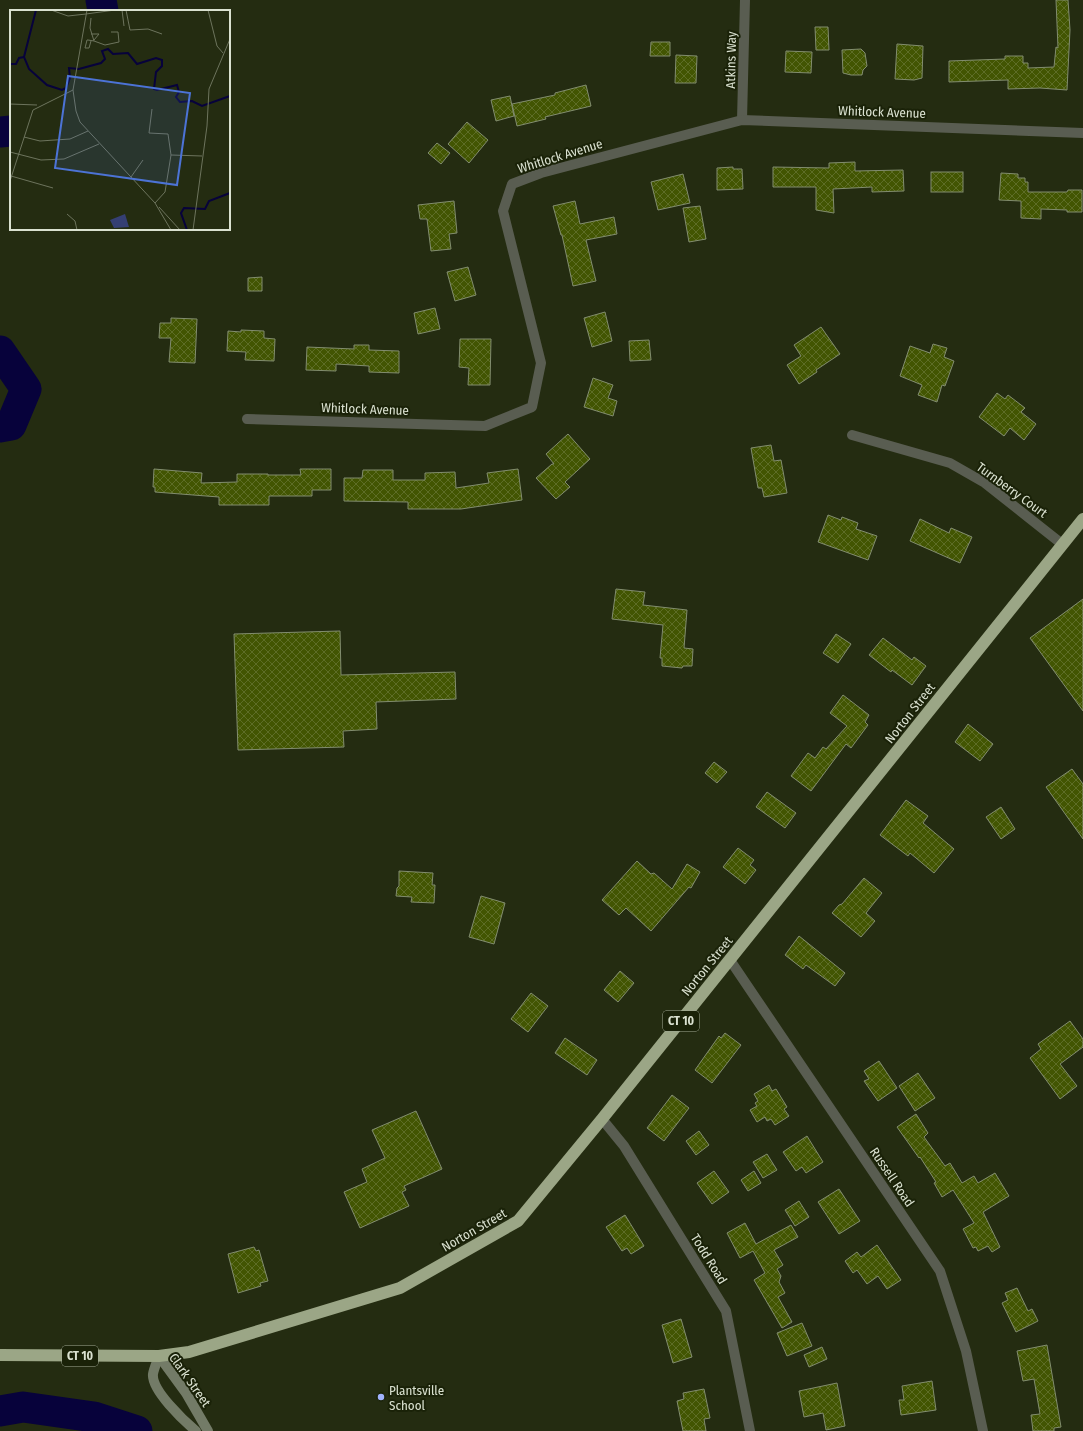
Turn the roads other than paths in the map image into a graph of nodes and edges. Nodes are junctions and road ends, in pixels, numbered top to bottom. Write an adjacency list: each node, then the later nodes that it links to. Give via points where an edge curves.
1 (745, 0): 2 (street, Atkins Way)
2 (742, 120): 3 (street, Whitlock Avenue); 4 (street, Whitlock Avenue, via 541,172 512,184 503,211 541,363 532,407 485,426)
3 (1083, 133)
4 (247, 419)
5 (852, 435): 7 (street, Turnberry Court, via 950,463 985,483)
6 (1083, 519): 7 (highway, Norton Street / CT 10)
7 (1062, 544): 8 (highway, Norton Street / CT 10)
8 (730, 960): 9 (highway, Norton Street / CT 10); 15 (street, Russell Road, via 940,1271 966,1351)
9 (602, 1119): 11 (highway, Norton Street / CT 10, via 518,1221 400,1288 189,1352); 14 (street, Todd Road, via 624,1146 726,1311)
10 (0, 1355): 11 (highway, CT 10)
11 (159, 1356): 12 (main road, Clark Street, via 153,1375 155,1385 170,1405); 13 (main road, Clark Street, via 186,1393)
12 (196, 1431)
13 (208, 1431)
14 (750, 1431)
15 (983, 1431)

